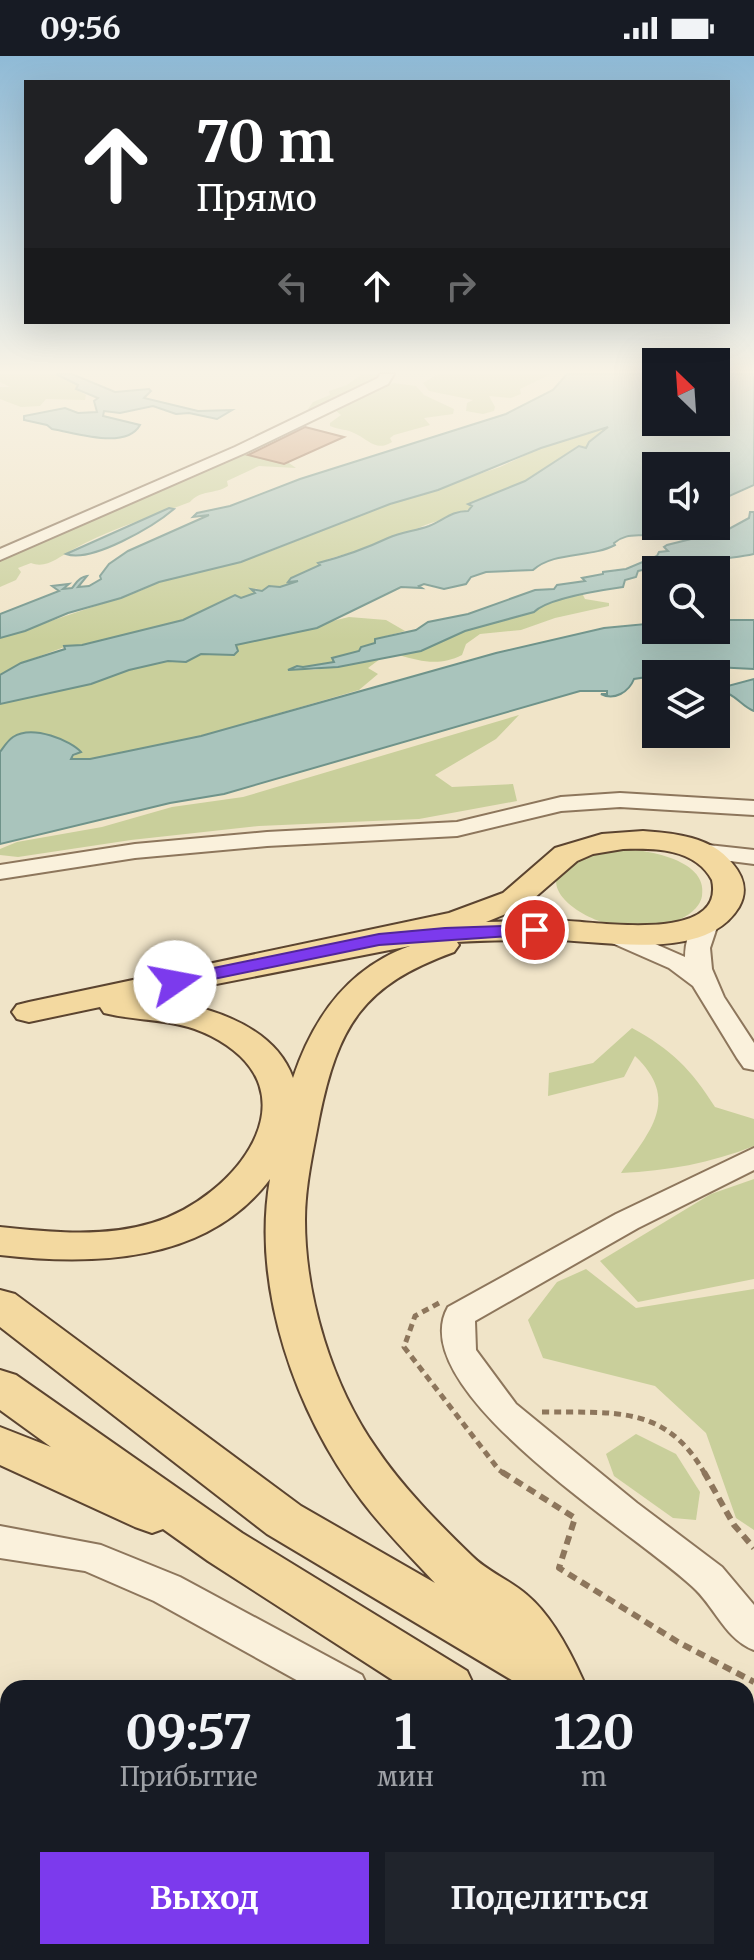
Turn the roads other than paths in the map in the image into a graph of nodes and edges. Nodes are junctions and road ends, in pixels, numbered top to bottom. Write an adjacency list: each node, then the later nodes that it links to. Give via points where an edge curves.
1 (211, 463): 2 (street)
2 (0, 555)
3 (754, 808): 6 (street, via 620,800 561,804 457,829 135,851)
4 (699, 851): 5 (street); 8 (main road, via 647,840 616,841 568,852); 9 (main road, via 719,867)
5 (754, 857)
6 (0, 872)
7 (754, 874): 9 (street)
8 (542, 877): 12 (main road, via 540,892 547,903 573,923); 13 (main road, via 526,892 491,909)
9 (729, 897): 10 (main road)
10 (707, 921): 12 (main road, via 665,934); 14 (street, via 697,958)
11 (493, 931): 12 (main road); 13 (main road); 28 (main road, via 412,954 379,972 343,1005 312,1067 292,1163 285,1233 296,1301 327,1404 376,1485 459,1575 510,1612)
12 (602, 933): 14 (street, via 668,958)
13 (379, 939): 15 (main road)
14 (703, 981): 16 (street)
15 (14, 1014): 18 (main road, via 148,1007 224,1028 253,1048 271,1070 281,1095 280,1127 255,1175 186,1226 87,1248)
16 (754, 1062)
17 (754, 1158): 24 (street, via 627,1221 459,1315 460,1352 504,1414 709,1578)
18 (0, 1241)
19 (0, 1305): 27 (main road, via 284,1520)
20 (0, 1387): 23 (main road)
21 (0, 1445): 23 (main road)
22 (0, 1542): 25 (street, via 88,1556 167,1589)
23 (225, 1547): 26 (main road)
24 (754, 1633)
25 (333, 1680)
26 (436, 1680)
27 (557, 1680)
28 (561, 1680)

